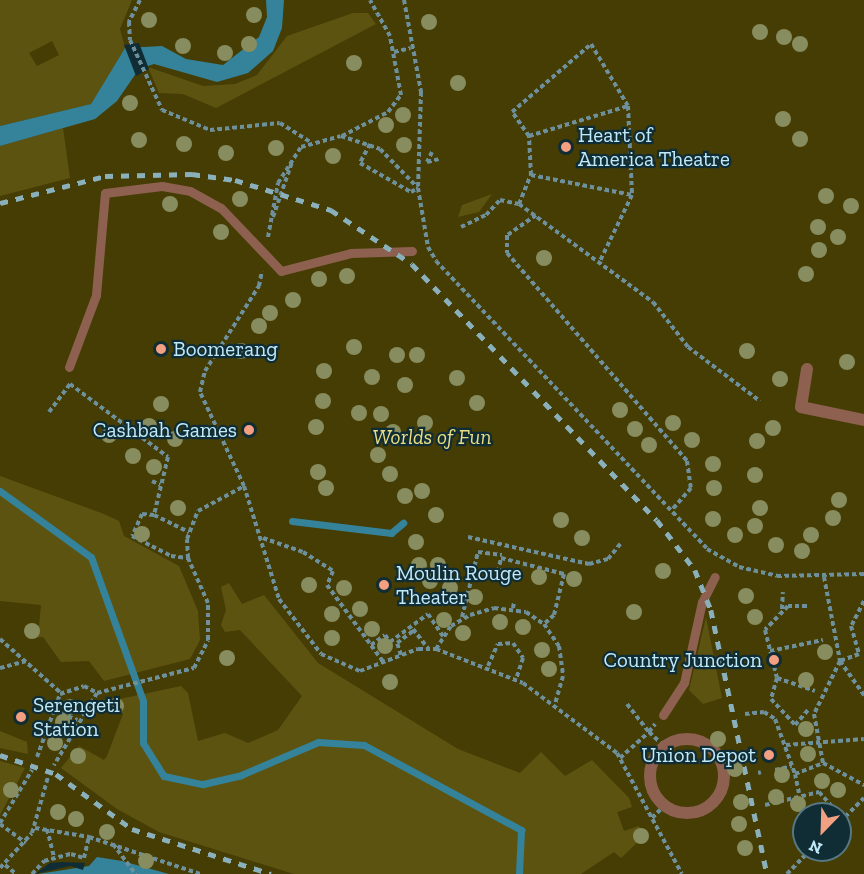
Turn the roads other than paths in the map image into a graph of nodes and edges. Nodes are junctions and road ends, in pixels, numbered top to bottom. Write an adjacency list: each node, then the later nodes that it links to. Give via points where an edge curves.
1 (412, 251): 2 (lane, via 351,253 285,272 264,257 221,208 190,191 162,186 105,193 96,295)
2 (69, 367)
3 (807, 369): 4 (street, via 801,407)
4 (864, 420)
5 (715, 577): 6 (lane, via 702,602 684,683)
6 (663, 715)
7 (665, 805): 7 (street, via 687,812 706,807 723,793 724,777 717,754 703,743 685,739 665,747 651,772 653,790)

